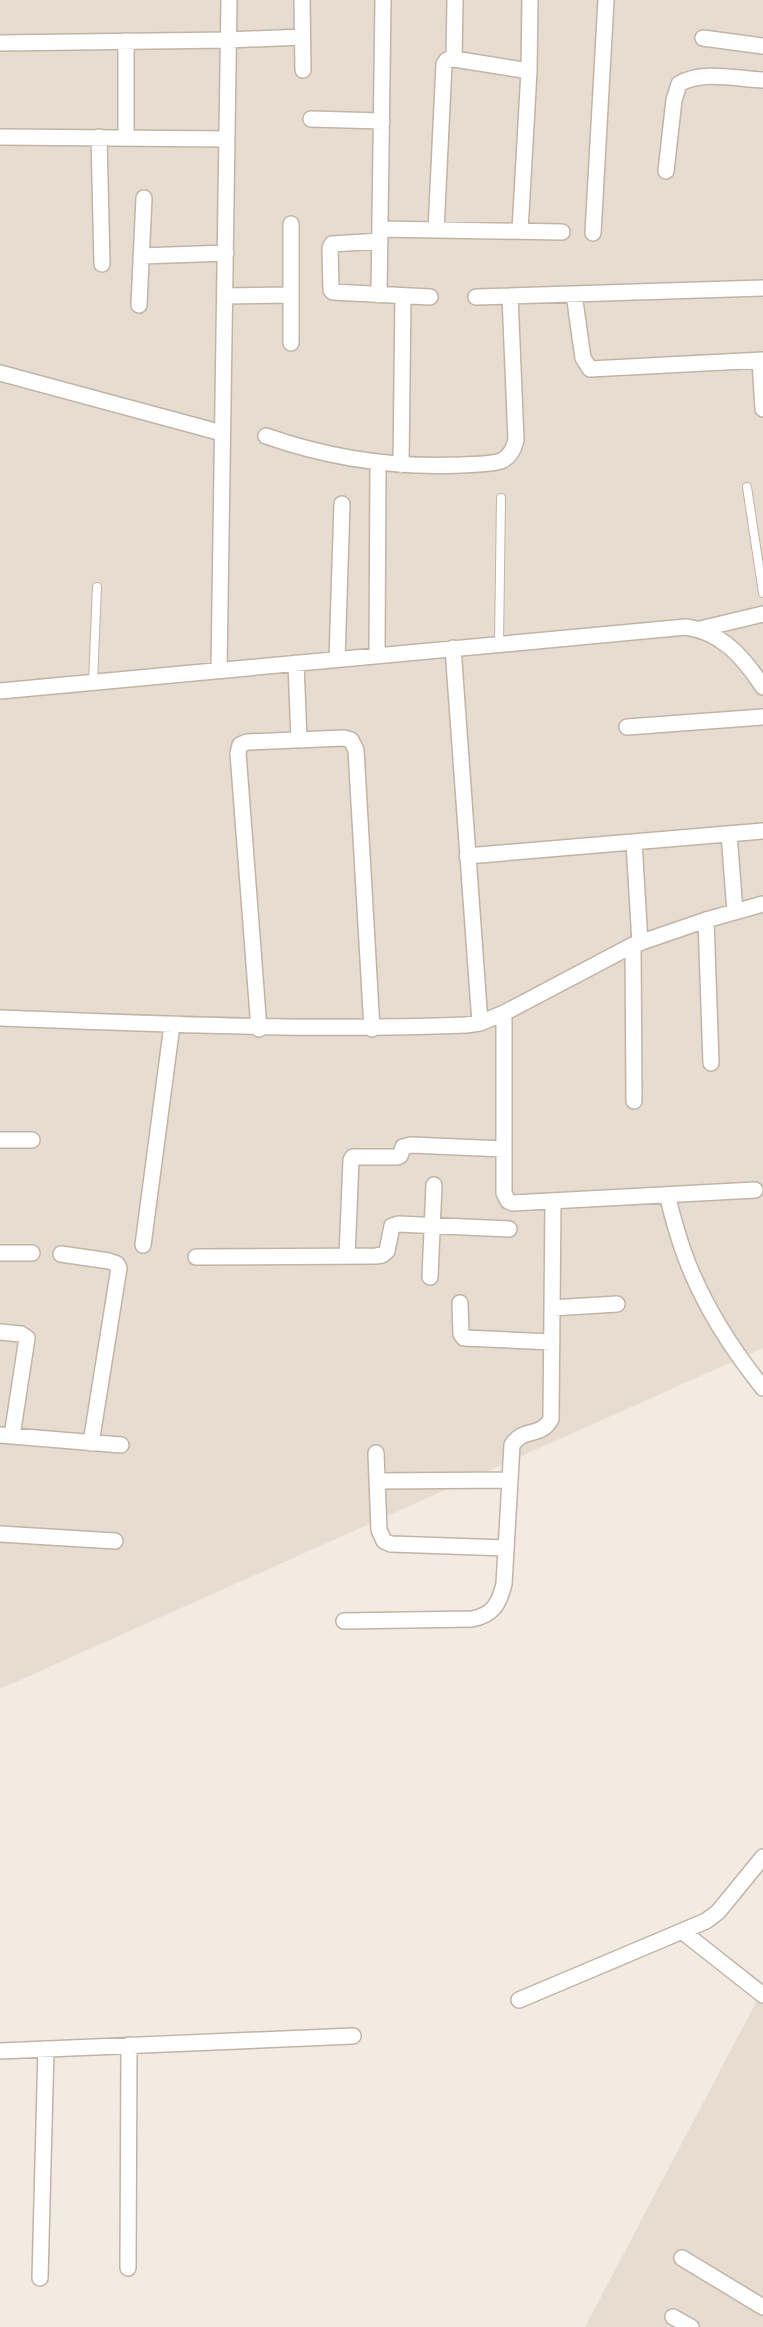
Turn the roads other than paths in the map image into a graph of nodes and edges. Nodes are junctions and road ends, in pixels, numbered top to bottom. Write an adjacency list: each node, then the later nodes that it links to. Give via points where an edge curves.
1 (229, 0): 9 (street)
2 (302, 0): 7 (street)
3 (383, 0): 18 (street)
4 (455, 0): 13 (street)
5 (530, 0): 15 (street)
6 (606, 0): 29 (street)
7 (302, 37): 9 (street); 14 (street)
8 (703, 38): 12 (street)
9 (228, 40): 10 (street); 22 (street)
10 (126, 41): 11 (street); 21 (street)
11 (0, 43)
12 (763, 46)
13 (454, 60): 15 (street); 26 (street, via 447,60 443,69)
14 (303, 70)
15 (529, 71): 27 (street)
16 (763, 80): 23 (street, via 702,77 679,84)
17 (311, 119): 18 (street)
18 (382, 120): 30 (street)
19 (0, 137): 20 (street)
20 (99, 137): 21 (street); 33 (street)
21 (126, 137): 22 (street)
22 (227, 139): 31 (street)
23 (666, 171)
24 (144, 198): 32 (street)
25 (291, 224): 36 (street)
26 (436, 230): 27 (street); 30 (street)
27 (520, 231): 28 (street)
28 (562, 232)
29 (593, 233)
30 (380, 235): 37 (street); 37 (street, via 334,243 330,248 333,292)
31 (226, 253): 32 (street); 38 (street)
32 (141, 256): 43 (street)
33 (102, 264)
34 (763, 288): 35 (street)
35 (574, 294): 40 (street); 45 (street, via 583,358 590,369)
36 (291, 295): 38 (street); 44 (street)
37 (379, 295): 39 (street)
38 (225, 296): 48 (street)
39 (403, 296): 41 (street); 51 (street)
40 (510, 296): 42 (street); 51 (street, via 514,449 501,461 487,463)
41 (430, 297)
42 (476, 297)
43 (140, 305)
44 (291, 343)
45 (761, 360): 47 (street)
46 (0, 373): 48 (street)
47 (763, 409)
48 (222, 433): 64 (street)
49 (266, 436): 50 (street, via 321,453)
50 (378, 463): 51 (street); 61 (street)
51 (401, 465)
52 (747, 487): 56 (lane)
53 (501, 498): 59 (lane)
54 (342, 504): 62 (street)
55 (97, 586): 65 (lane)
56 (763, 593)
57 (763, 614): 58 (street)
58 (700, 629): 59 (street); 66 (street, via 718,636 736,652)
59 (500, 644): 60 (street)
60 (453, 648): 61 (street); 74 (street)
61 (377, 655): 62 (street)
62 (337, 659): 63 (street)
63 (296, 663): 64 (street); 70 (street)
64 (219, 670): 65 (street)
65 (93, 682): 67 (street)
66 (763, 687)
67 (0, 691)
68 (763, 717): 69 (street)
69 (627, 727)
70 (299, 740): 83 (street, via 247,742 238,753); 84 (street, via 344,738 355,744)
71 (763, 831): 72 (street)
72 (729, 834): 73 (street); 76 (street)
73 (634, 842): 74 (street); 78 (street)
74 (467, 856): 81 (street)
75 (763, 904): 76 (street)
76 (735, 912): 77 (street)
77 (706, 920): 78 (street); 85 (street)
78 (637, 944): 79 (street); 86 (street)
79 (504, 1013): 81 (street); 89 (street)
80 (0, 1018): 82 (street)
81 (480, 1023): 84 (street)
82 (172, 1025): 83 (street); 96 (street)
83 (259, 1029): 84 (street)
84 (372, 1029)
85 (711, 1063)
86 (634, 1101)
87 (0, 1140): 88 (street)
88 (32, 1140)
89 (504, 1149): 93 (street, via 505,1198 513,1203); 100 (street, via 411,1145 404,1147 397,1157 353,1157)
90 (434, 1185): 94 (street)
91 (755, 1190): 92 (street)
92 (667, 1195): 93 (street); 108 (street, via 684,1252 707,1306 738,1357)
93 (553, 1201): 105 (street)
94 (432, 1226): 95 (street); 100 (street, via 392,1226 387,1251 382,1255); 102 (street)
95 (509, 1229)
96 (143, 1245)
97 (0, 1253): 98 (street)
98 (32, 1253)
99 (61, 1254): 110 (street, via 109,1261 119,1268)
100 (347, 1256): 101 (street)
101 (196, 1257)
102 (430, 1277)
103 (460, 1303): 107 (street, via 464,1338)
104 (617, 1304): 105 (street)
105 (552, 1308): 107 (street)
106 (0, 1332): 109 (street, via 27,1338)
107 (552, 1342): 113 (street, via 551,1419 539,1431 516,1438)
108 (763, 1388)
109 (6, 1436): 110 (street)
110 (91, 1443): 111 (street)
111 (121, 1445)
112 (376, 1453): 114 (street)
113 (510, 1480): 114 (street); 117 (street)
114 (377, 1481): 117 (street, via 379,1530 384,1541)
115 (0, 1534): 116 (street)
116 (115, 1541)
117 (506, 1548): 118 (street, via 500,1601 483,1617)
118 (344, 1621)
119 (763, 1857): 120 (street, via 718,1912)
120 (683, 1932): 121 (street); 122 (street)
121 (763, 1995)
122 (519, 2000)
123 (353, 2036): 124 (street)
124 (129, 2045): 125 (street); 128 (street)
125 (46, 2049): 126 (street); 129 (street)
126 (0, 2051)
127 (682, 2258): 130 (street)
128 (128, 2268)
129 (40, 2278)
130 (763, 2307)
131 (673, 2317): 132 (street)
132 (691, 2327)

